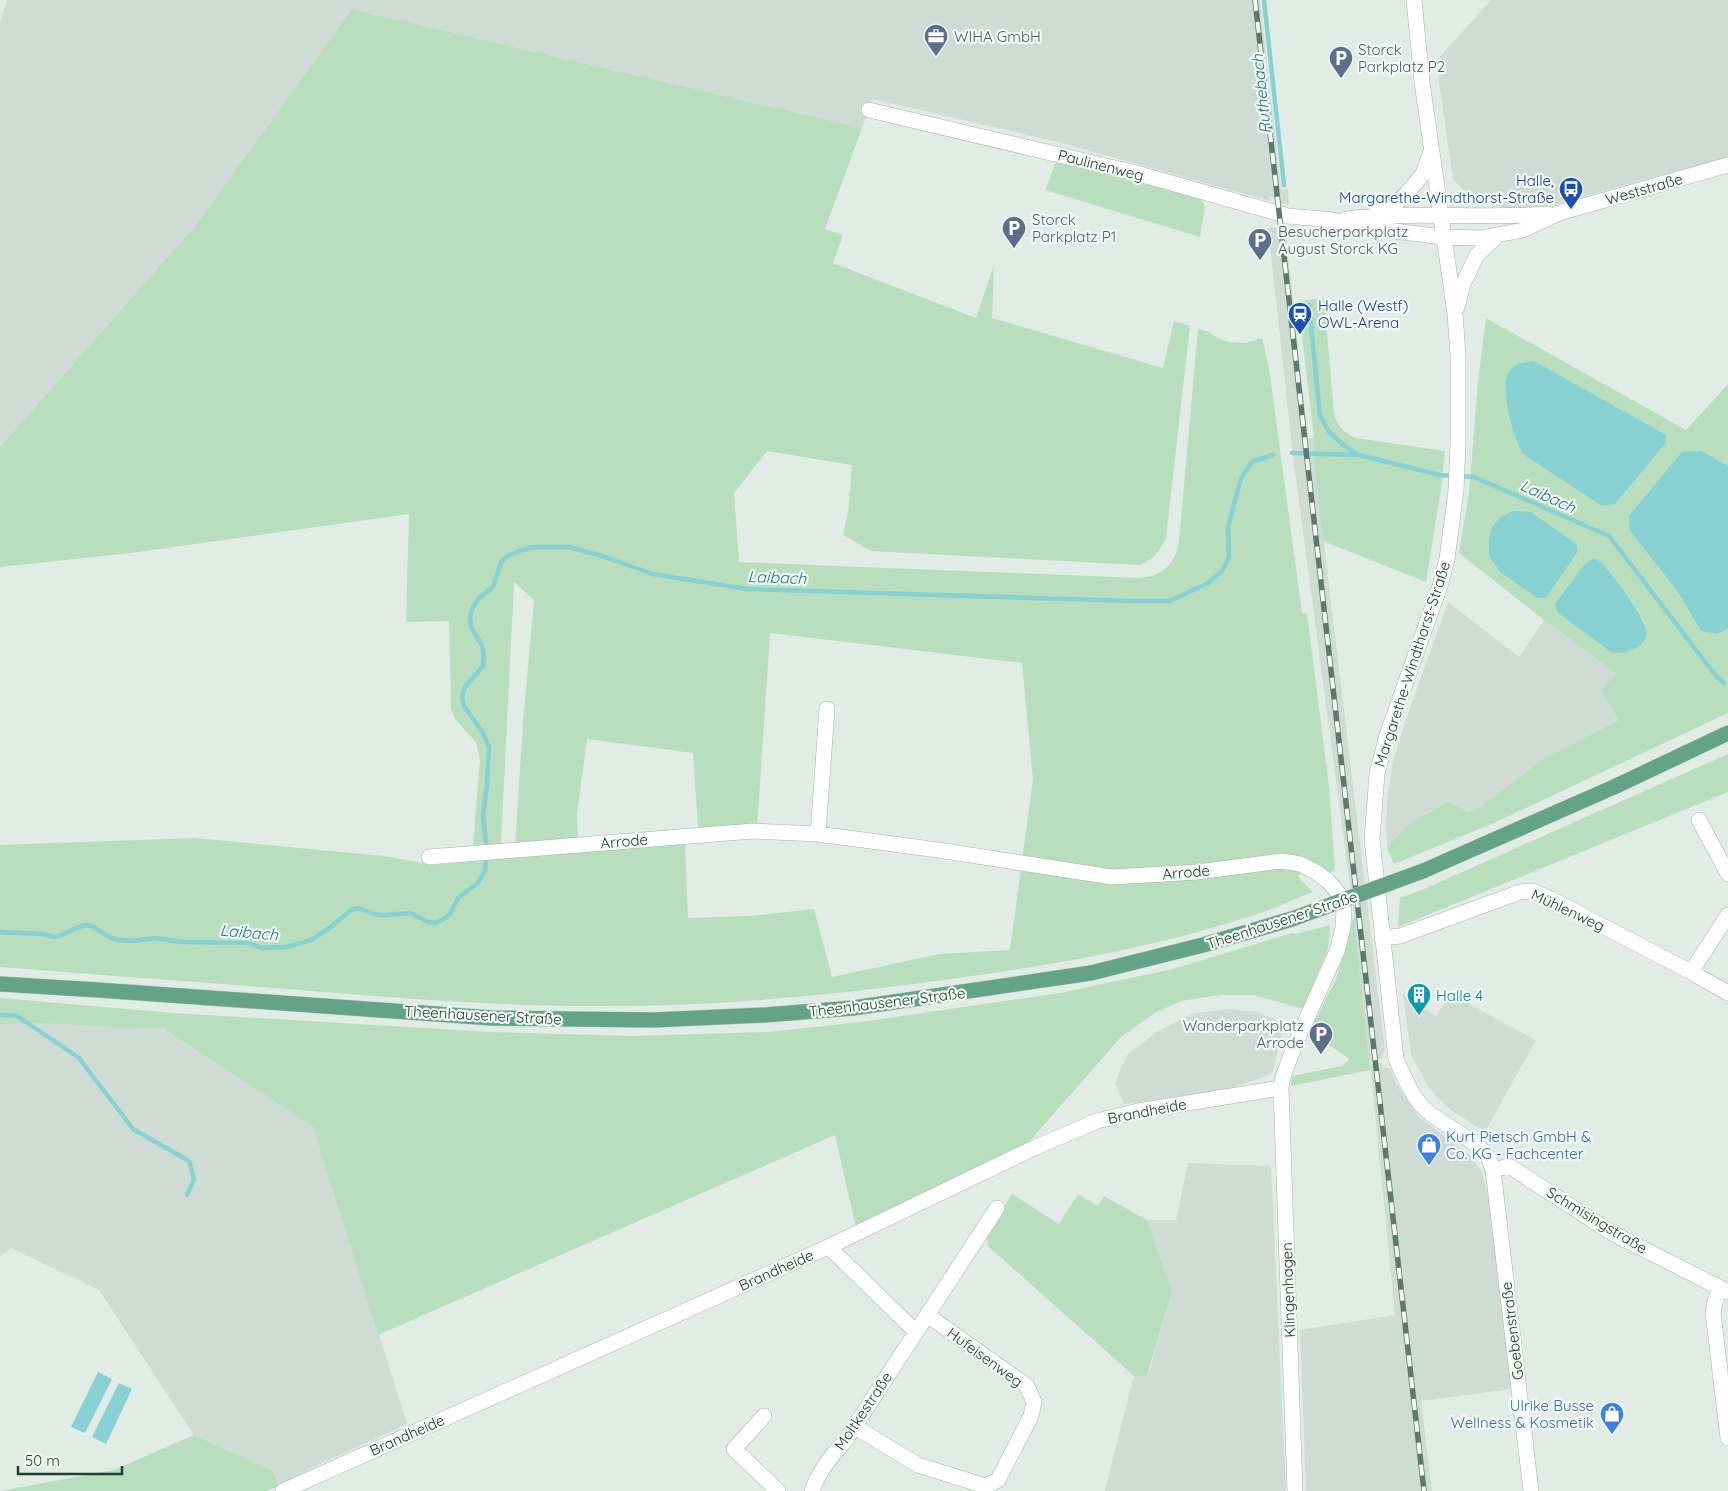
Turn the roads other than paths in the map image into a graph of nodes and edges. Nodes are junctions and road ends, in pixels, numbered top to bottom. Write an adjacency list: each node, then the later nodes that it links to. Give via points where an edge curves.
1 (1414, 0): 3 (street, Margarethe-Windthorst-Straße)
2 (869, 110): 8 (street, Paulinenweg, via 1136,173 1288,216)
3 (1432, 150): 6 (street, Margarethe-Windthorst-Straße); 7 (street, Paulinenweg, via 1423,174 1407,193 1395,205)
4 (1728, 165): 5 (street, Weststraße)
5 (1559, 213): 6 (street, Weststraße, via 1519,216); 10 (street, Weststraße, via 1524,230)
6 (1440, 214): 7 (street, Paulinenweg); 9 (street, Margarethe-Windthorst-Straße)
7 (1367, 216): 8 (street, Paulinenweg)
8 (1332, 220): 9 (street, Paulinenweg)
9 (1443, 237): 10 (street, Weststraße); 11 (street, Margarethe-Windthorst-Straße)
10 (1496, 237): 11 (street, Weststraße, via 1477,255 1463,284)
11 (1455, 314): 19 (street, Margarethe-Windthorst-Straße, via 1457,462 1450,540 1440,586 1398,701 1377,774 1372,839)
12 (827, 709): 15 (street)
13 (1728, 733): 21 (main road, Theenhausener Straße, bridge, via 1423,871 1292,919 1204,946 1091,973 853,1008 653,1020 492,1018)
14 (1699, 820): 17 (street)
15 (818, 834): 16 (street, Arrode, via 753,831); 23 (street, Arrode, via 1112,877 1198,872 1282,861 1300,864 1316,872 1340,895 1344,911 1343,928 1337,951 1294,1047)
16 (430, 857)
17 (1728, 874)
18 (1728, 915): 20 (street)
19 (1382, 938): 20 (street, Mühlenweg, via 1400,936 1527,890 1551,899); 24 (street, Margarethe-Windthorst-Straße, via 1396,1059 1424,1108 1481,1149)
20 (1691, 972): 22 (street, Mühlenweg)
21 (0, 984)
22 (1728, 994)
23 (1281, 1088): 26 (street, Brandheide, via 1138,1111 1097,1121); 38 (street, Klingenhagen)
24 (1493, 1170): 27 (street, Schmisingstraße, via 1509,1166 1612,1233); 39 (street, Goebenstraße)
25 (997, 1208): 28 (street, Moltkestraße)
26 (830, 1246): 29 (street, via 832,1252); 33 (street, Brandheide)
27 (1724, 1290): 32 (street, via 1715,1300 1712,1313)
28 (926, 1315): 29 (street, Moltkestraße); 31 (street, Hufeisenweg, via 1027,1386 1034,1402 1031,1416 998,1480 986,1486 918,1465)
29 (915, 1331): 31 (street, Moltkestraße)
30 (764, 1416): 36 (street, via 734,1449)
31 (855, 1427): 37 (street, Moltkestraße, via 835,1451)
32 (1728, 1438)
33 (299, 1484): 34 (street, Brandheide); 35 (street)
34 (283, 1491)
35 (314, 1491)
36 (778, 1491)
37 (812, 1491)
38 (1295, 1491)
39 (1531, 1491)

